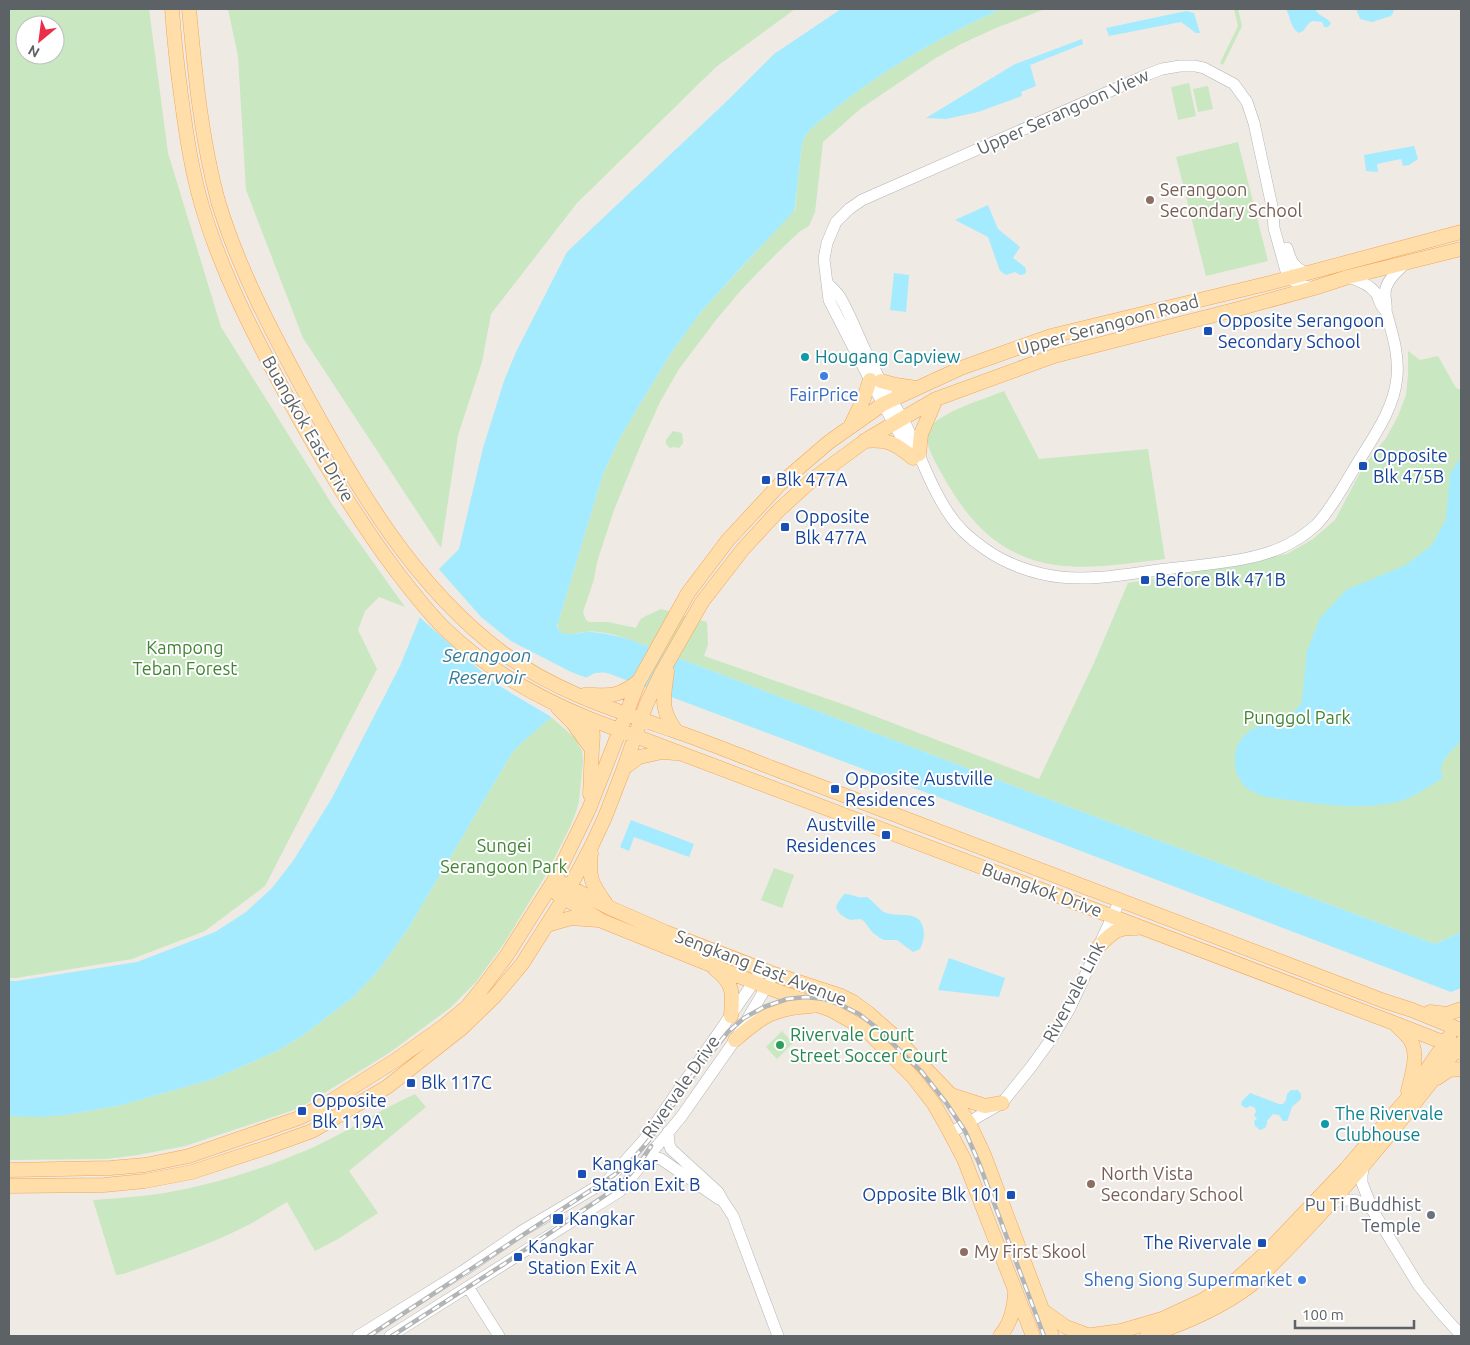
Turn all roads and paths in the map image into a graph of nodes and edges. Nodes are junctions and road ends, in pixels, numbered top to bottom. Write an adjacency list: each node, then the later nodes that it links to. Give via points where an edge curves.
1 (172, 9): 23 (main road, Buangkok East Drive, via 188,153 218,257 302,424 372,537 422,604 480,660)
2 (189, 9): 22 (main road, Buangkok East Drive, via 206,151 219,202 235,250 259,304 317,414 380,520 418,571 473,629 519,664)
3 (1273, 211): 7 (street, Upper Serangoon View, via 1282,228 1291,260); 9 (street, Upper Serangoon View, via 1274,228); 12 (street, Upper Serangoon View, via 1254,123 1247,102 1234,84 1204,68 1187,66 1171,67 1141,78 862,200 836,222 826,243 824,259 828,284 839,296)
4 (1461, 232): 7 (main road, Upper Serangoon Road)
5 (1461, 249): 6 (main road, Upper Serangoon Road)
6 (1404, 264): 8 (main road, Upper Serangoon Road); 11 (street, via 1387,285 1384,293)
7 (1306, 274): 9 (main road, Upper Serangoon Road)
8 (1348, 277): 10 (main road, Upper Serangoon Road); 11 (street, via 1359,280 1377,294)
9 (1288, 278): 10 (street); 13 (main road, Upper Serangoon Road, via 1052,336 961,368)
10 (1314, 288): 14 (main road, Upper Serangoon Road, via 1054,356)
11 (1386, 311): 19 (street, Upper Serangoon View, via 1398,364 1394,397 1385,418 1320,520 1278,550 1226,562 1118,575 1085,578 1038,573 999,558 966,533 949,515)
12 (875, 381): 13 (main road); 15 (street, Upper Serangoon View); 17 (main road)
13 (916, 388): 15 (main road, Upper Serangoon Road)
14 (936, 399): 16 (main road, Upper Serangoon Road); 19 (main road, via 921,434)
15 (887, 402): 16 (street, Upper Serangoon View); 17 (main road, Upper Serangoon Road)
16 (898, 421): 18 (main road, Upper Serangoon Road); 19 (street, Upper Serangoon View)
17 (849, 428): 21 (main road, Upper Serangoon Road, via 780,484 728,540 688,593)
18 (863, 442): 19 (main road, via 892,442); 20 (main road, Upper Serangoon Road, via 813,479 742,549 702,602)
19 (916, 456)
20 (668, 661): 26 (main road, Upper Serangoon Road); 28 (main road, via 663,704 668,721)
21 (639, 681): 22 (main road, via 622,693); 24 (main road, Upper Serangoon Road)
22 (576, 695): 24 (main road, Buangkok East Drive)
23 (550, 701): 25 (main road, Buangkok East Drive); 30 (main road)
24 (626, 714): 26 (main road, Buangkok Drive); 27 (main road, Upper Serangoon Road)
25 (586, 717): 27 (main road, Buangkok East Drive); 30 (main road, via 592,731)
26 (641, 720): 28 (main road, Buangkok Drive); 29 (main road, Upper Serangoon Road)
27 (621, 730): 29 (main road, Buangkok Drive); 33 (main road, Upper Serangoon Road)
28 (676, 732): 37 (main road, Buangkok Drive)
29 (636, 735): 31 (main road, Buangkok Drive); 32 (main road, Upper Serangoon Road)
30 (592, 748): 33 (main road)
31 (683, 754): 32 (main road, via 662,752 639,757); 39 (main road, Buangkok Drive)
32 (624, 768): 34 (main road, Upper Serangoon Road)
33 (589, 808): 35 (main road, Upper Serangoon Road)
34 (592, 847): 36 (main road); 38 (main road, via 589,866 592,883)
35 (552, 884): 36 (main road, Sengkang East Avenue); 65 (main road, Upper Serangoon Road, via 507,955 467,1008 396,1060 304,1116 190,1156 154,1163 103,1169)
36 (567, 893): 38 (main road, Sengkang East Avenue); 40 (main road, Sengkang East Avenue); 41 (main road)
37 (1120, 900): 39 (street, Rivervale Link); 49 (main road, Buangkok Drive)
38 (608, 907): 45 (main road, Sengkang East Avenue)
39 (1113, 916): 42 (main road, Buangkok Drive); 43 (street, Rivervale Link)
40 (602, 921): 41 (main road, via 571,918); 44 (main road, Sengkang East Avenue)
41 (547, 925): 66 (main road, via 522,964 462,1028 387,1087 312,1131 177,1176 113,1185)
42 (1143, 928): 43 (main road, via 1120,929); 51 (main road, Buangkok Drive)
43 (1099, 946): 59 (street, Rivervale Link, via 1052,1038)
44 (709, 964): 46 (main road, Sengkang East Avenue); 50 (main road, via 724,976 731,988)
45 (768, 972): 46 (street, Rivervale Drive); 57 (main road, Sengkang East Avenue, via 853,1002 893,1035)
46 (760, 984): 47 (main road, Sengkang East Avenue); 50 (street, Rivervale Drive); 53 (street, Rivervale Drive)
47 (819, 1006): 53 (main road, via 772,1013); 62 (main road, Sengkang East Avenue, via 865,1029 913,1077 934,1104)
48 (1461, 1009): 49 (main road, via 1447,1014)
49 (1412, 1010): 52 (main road, Buangkok Drive)
50 (731, 1016): 72 (street, Rivervale Drive, via 644,1140 608,1180)
51 (1394, 1023): 54 (main road, Buangkok Drive); 58 (main road, via 1410,1039 1415,1052)
52 (1460, 1027): 54 (main road)
53 (735, 1040): 61 (street, Rivervale Drive)
54 (1456, 1047): 56 (main road); 58 (main road)
55 (1461, 1069): 56 (main road, via 1449,1070)
56 (1434, 1080): 63 (main road)
57 (950, 1095): 59 (main road, via 984,1106); 60 (main road, Sengkang East Avenue)
58 (1407, 1099): 84 (main road, via 1346,1169 1238,1279 1162,1320)
59 (1002, 1103): 60 (street, Rivervale Link)
60 (968, 1123): 62 (street, Rivervale Link); 74 (main road, Sengkang East Avenue, via 984,1155)
61 (668, 1132): 64 (street, Rivervale Drive); 67 (street, via 671,1148 718,1192)
62 (950, 1133): 71 (main road, Sengkang East Avenue, via 964,1159)
63 (1364, 1163): 68 (main road); 69 (street, via 1362,1183)
64 (640, 1167): 67 (street, via 649,1160 661,1160); 70 (street, Rivervale Drive, via 620,1191)
65 (9, 1170)
66 (9, 1186)
67 (723, 1201): 79 (street, via 737,1224)
68 (1332, 1202): 69 (street, via 1354,1200); 85 (main road, via 1273,1264 1238,1295 1210,1311)
69 (1373, 1211): 75 (street, via 1416,1280)
70 (468, 1287): 73 (street, Rivervale Drive); 78 (street)
71 (1016, 1290): 80 (main road, via 1014,1308 1007,1328); 81 (main road, Sengkang East Avenue)
72 (420, 1297): 73 (street); 76 (street, Rivervale Drive)
73 (443, 1302): 77 (street, Rivervale Drive)
74 (1042, 1309): 82 (main road, Sengkang East Avenue); 84 (main road, via 1066,1327)
75 (1461, 1335)
76 (358, 1336)
77 (390, 1336)
78 (499, 1336)
79 (778, 1336)
80 (1000, 1336)
81 (1033, 1336)
82 (1052, 1336)
83 (1085, 1336): 84 (main road)
84 (1090, 1336)
85 (1147, 1336)

